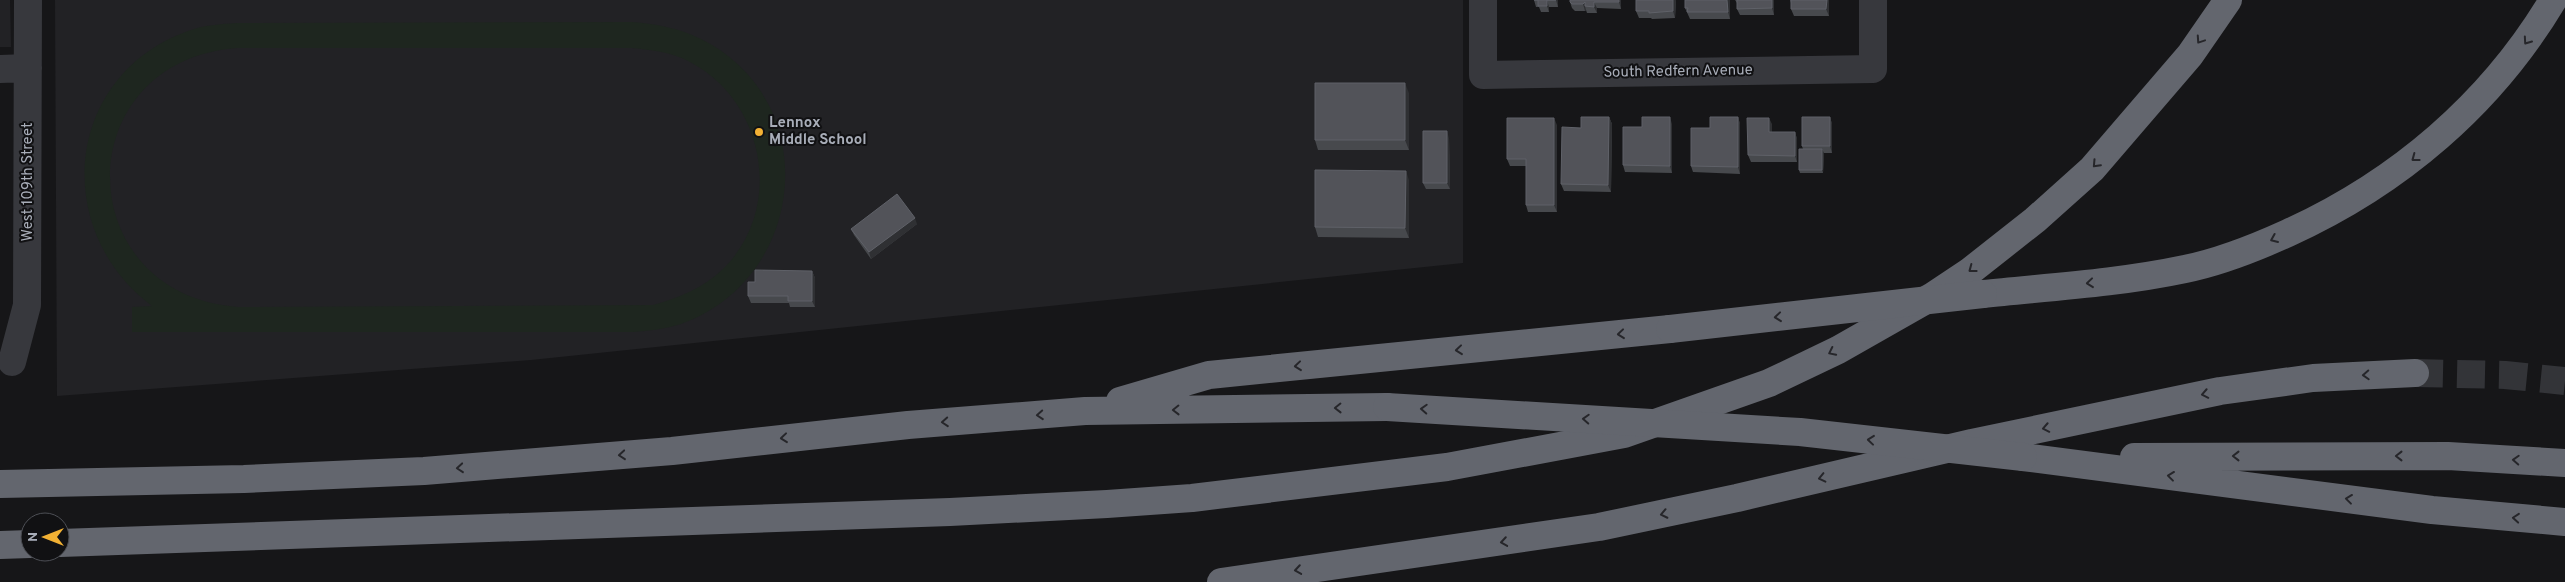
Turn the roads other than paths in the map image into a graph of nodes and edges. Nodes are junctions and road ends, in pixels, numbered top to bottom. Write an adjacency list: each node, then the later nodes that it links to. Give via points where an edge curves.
1 (28, 0): 6 (street, West 109th Street)
2 (1483, 0): 3 (street, South Redfern Avenue, via 1483,75 1873,69)
3 (1873, 0)
4 (2228, 0): 15 (highway, one-way to 15, via 2190,55 2092,169 2035,220 1969,272 1838,350 1769,383 1624,434 1447,467 1135,502 930,513)
5 (2553, 0): 10 (highway, one-way to 10, bridge, via 2514,59 2472,107 2419,154 2381,182 2309,224 2272,241 2187,269 2138,278 1670,329 1209,375)
6 (28, 68): 7 (street); 8 (street, West 109th Street, via 27,305)
7 (0, 69)
8 (12, 362)
9 (2415, 373): 18 (highway, one-way to 18, via 2313,378 2220,391 1599,527)
10 (1085, 411): 11 (highway, one-way to 10, bridge, via 1800,432 1387,407); 13 (highway, one-way to 13, via 908,424 672,451 424,471)
11 (2024, 457): 12 (highway, one-way to 11, via 2448,456); 14 (highway, one-way to 11, via 2432,510)
12 (2565, 462)
13 (0, 484)
14 (2565, 522)
15 (70, 543)
16 (20, 544): 17 (highway)
17 (0, 545)
18 (1221, 582)

